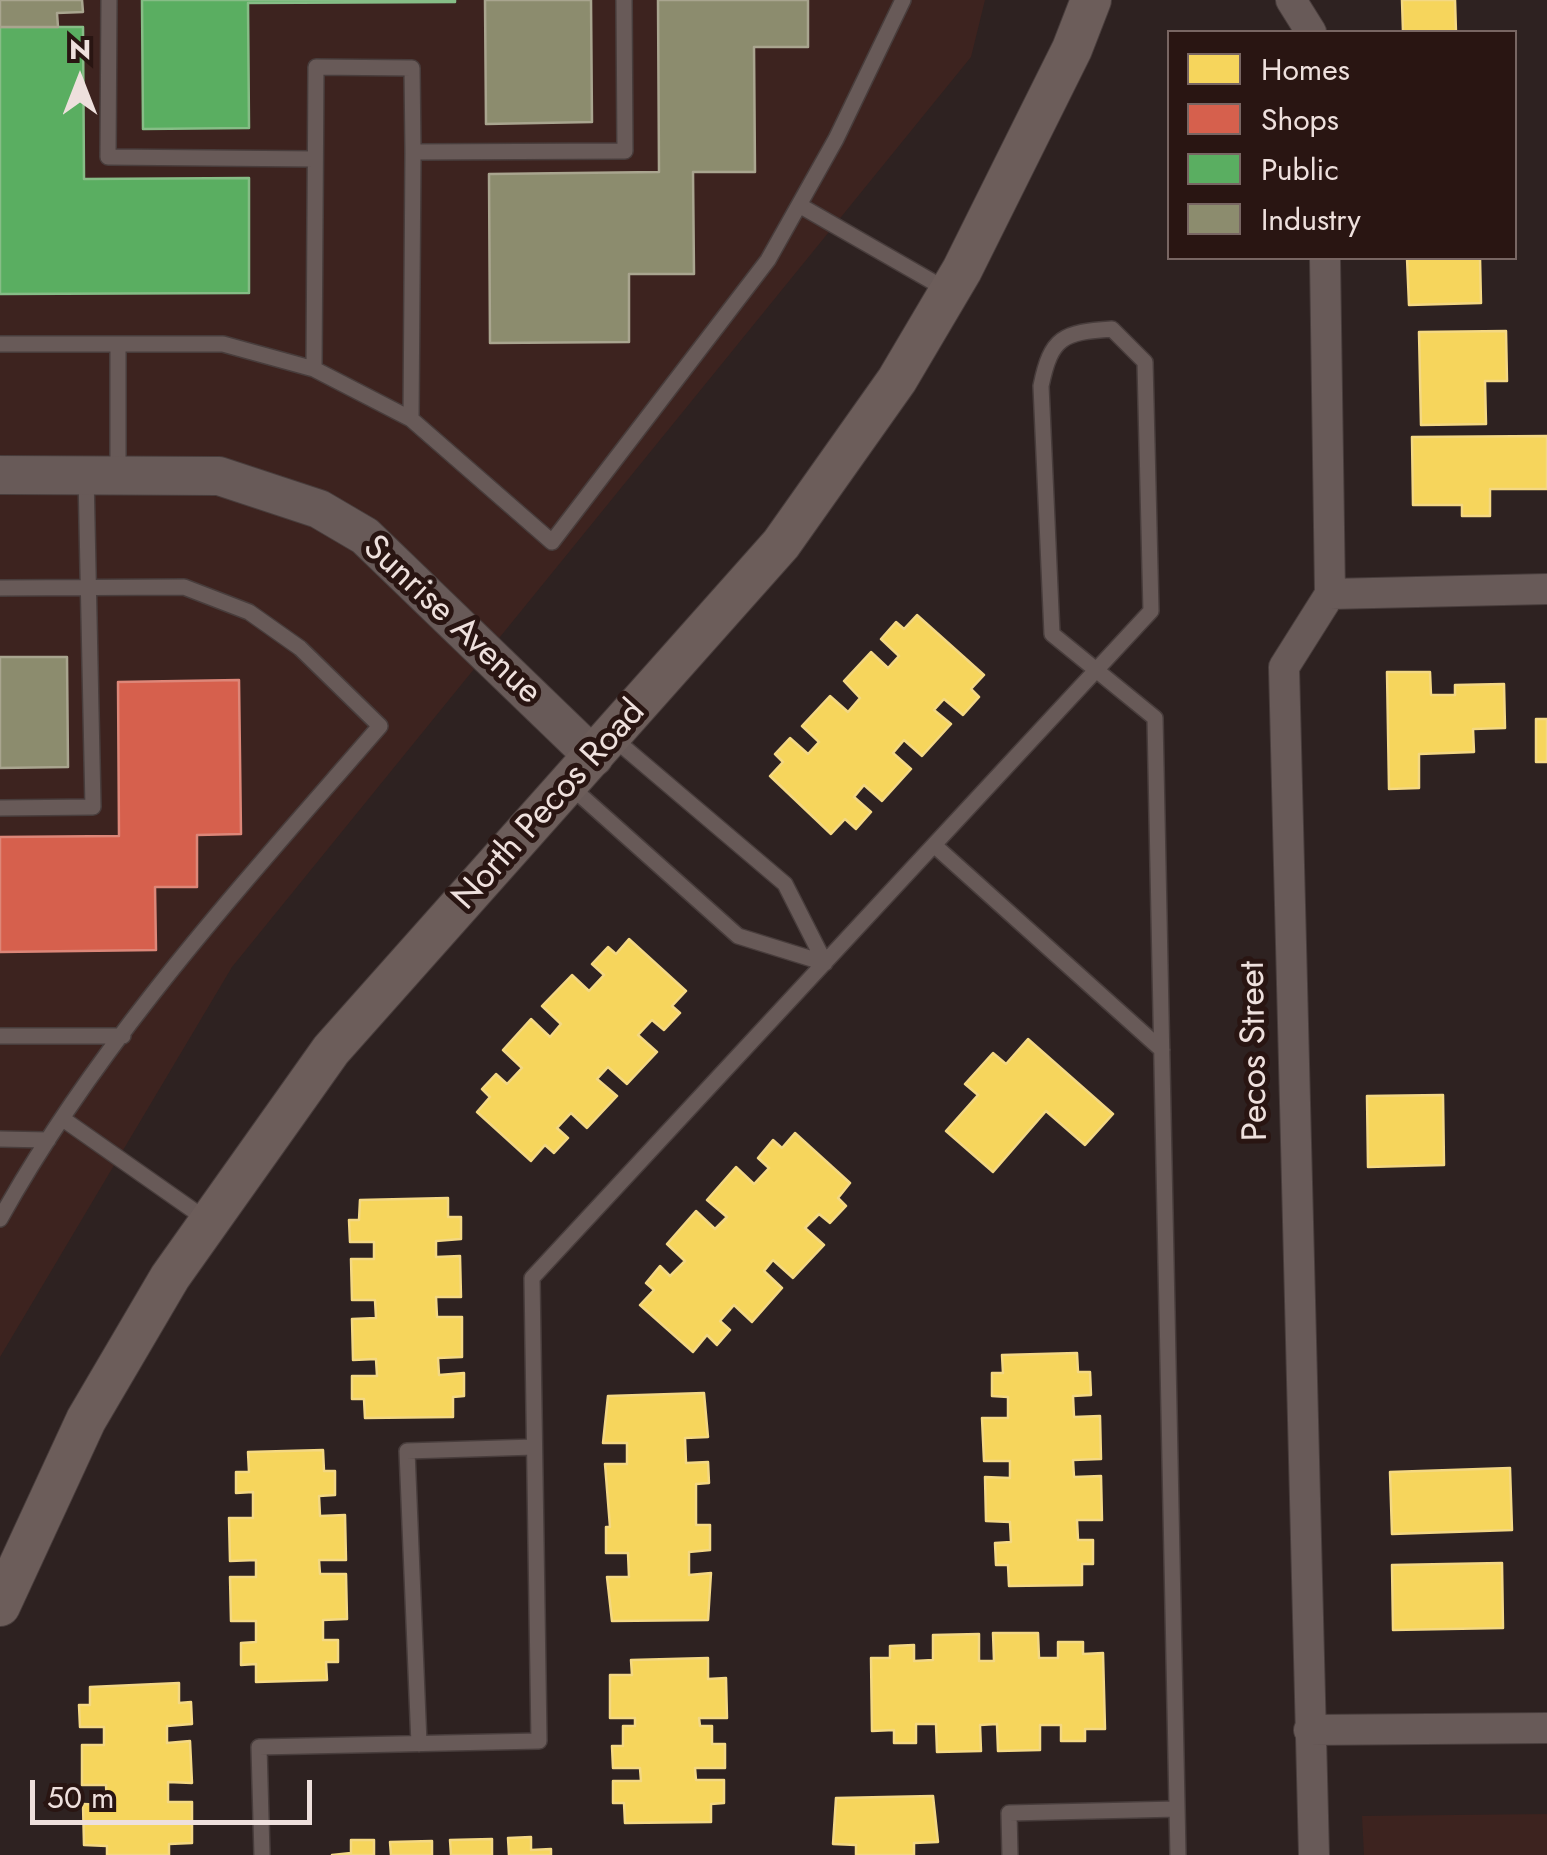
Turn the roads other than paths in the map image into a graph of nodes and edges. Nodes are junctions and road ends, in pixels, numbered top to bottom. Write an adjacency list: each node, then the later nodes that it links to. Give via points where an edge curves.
1 (109, 0): 8 (lane, via 108,157)
2 (624, 0): 7 (lane, via 625,151)
3 (903, 0): 9 (lane)
4 (1091, 0): 11 (main road, North Pecos Road)
5 (1290, 0): 6 (street)
6 (1310, 30)
7 (414, 152): 8 (lane, via 412,68 316,68); 15 (lane)
8 (315, 159): 14 (lane)
9 (799, 205): 11 (lane); 15 (lane, via 768,260 552,542)
10 (1325, 260): 21 (street)
11 (950, 291): 23 (main road, North Pecos Road, via 897,380 781,544)
12 (0, 344): 13 (lane)
13 (118, 344): 14 (lane, via 224,344); 17 (lane)
14 (314, 369): 15 (lane)
15 (411, 419)
16 (0, 474): 17 (street, Sunrise Avenue)
17 (102, 475): 19 (lane); 23 (street, Sunrise Avenue, via 219,476 319,509 365,536)
18 (0, 588): 19 (lane)
19 (89, 588): 24 (lane, via 93,807); 28 (lane, via 184,587 249,612 300,648 380,726)
20 (1547, 589): 21 (street)
21 (1330, 594): 38 (street, Pecos Street, via 1284,667)
22 (1096, 670): 22 (lane, via 1151,611 1145,362 1112,329 1073,331 1048,352 1041,386 1052,634); 25 (lane); 29 (lane, via 1155,718)
23 (592, 760): 26 (lane, via 786,884); 26 (lane, via 738,936); 34 (main road, North Pecos Road, via 331,1050)
24 (0, 808)
25 (934, 845): 26 (lane); 29 (lane)
26 (825, 963): 35 (lane, via 532,1278)
27 (0, 1036): 28 (lane)
28 (122, 1036): 30 (lane)
29 (1162, 1050): 40 (lane)
30 (63, 1119): 32 (lane); 34 (lane)
31 (0, 1139): 32 (lane)
32 (48, 1140): 33 (lane)
33 (0, 1220)
34 (209, 1221): 36 (main road, North Pecos Road, via 86,1420)
35 (534, 1447): 39 (lane, via 538,1742); 39 (lane, via 408,1451)
36 (0, 1606)
37 (1547, 1728): 38 (street)
38 (1309, 1730): 44 (street, Pecos Street)
39 (419, 1744): 41 (lane, via 260,1747)
40 (1177, 1809): 42 (lane, via 1009,1813); 43 (lane)
41 (262, 1855)
42 (1010, 1855)
43 (1178, 1855)
44 (1314, 1855)

